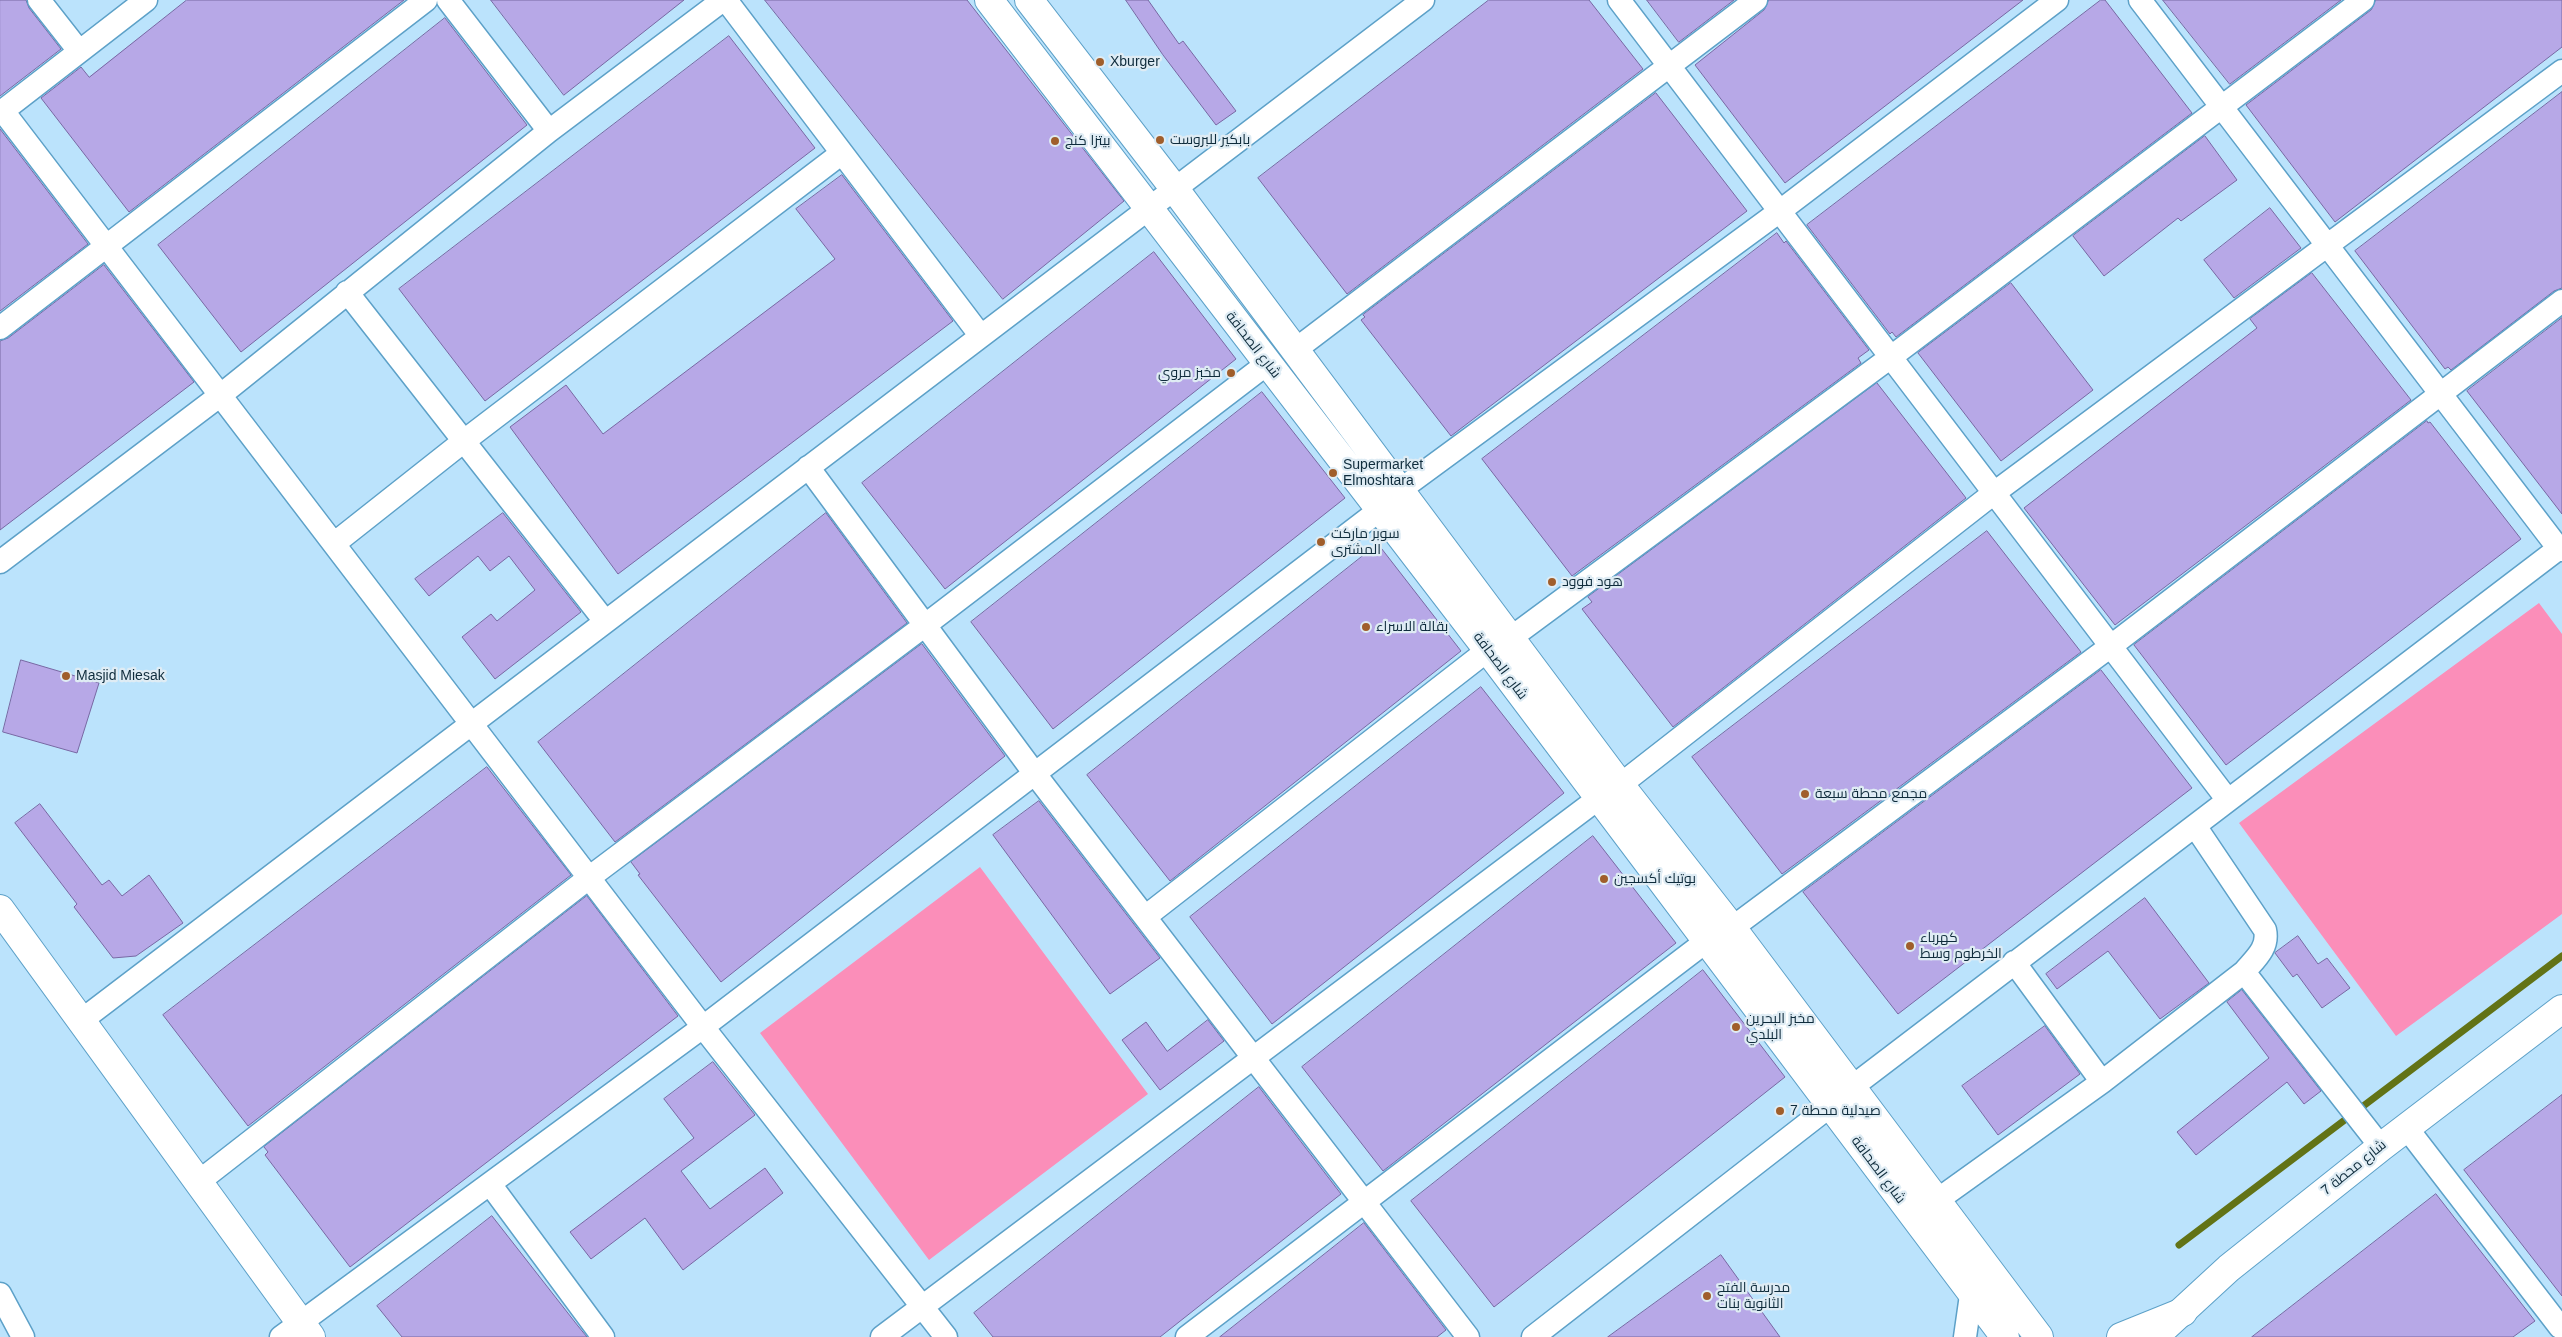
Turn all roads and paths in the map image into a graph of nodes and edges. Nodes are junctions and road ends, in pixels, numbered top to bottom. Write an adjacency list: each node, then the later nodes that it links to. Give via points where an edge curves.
1 (39, 0): 14 (street)
2 (146, 0): 14 (street)
3 (426, 0): 24 (street)
4 (448, 0): 19 (street)
5 (724, 0): 19 (street); 20 (street)
6 (989, 0): 22 (main road, شارع الصحافة)
7 (1028, 0): 21 (main road, شارع الصحافة)
8 (1423, 0): 21 (street)
9 (1620, 0): 15 (street)
10 (1756, 0): 15 (street)
11 (2057, 0): 23 (street)
12 (2140, 0): 17 (street)
13 (2363, 0): 17 (street)
14 (79, 51): 18 (street)
15 (1670, 66): 23 (street); 30 (street)
16 (2562, 71): 25 (street)
17 (2221, 107): 25 (street); 31 (street)
18 (2, 112): 24 (street)
19 (548, 131): 26 (street)
20 (842, 153): 29 (street); 35 (street)
21 (1174, 188): 22 (street); 30 (main road, شارع الصحافة)
22 (1149, 209): 29 (street); 32 (main road, شارع الصحافة)
23 (1780, 211): 31 (street); 37 (street)
24 (108, 246): 28 (street); 33 (street)
25 (2328, 246): 34 (street); 38 (street)
26 (347, 292): 33 (street); 35 (street)
27 (2562, 301): 34 (street)
28 (0, 328)
29 (980, 335): 36 (street)
30 (1295, 350): 37 (main road, شارع الصحافة)
31 (1891, 357): 38 (street); 45 (street)
32 (1268, 363): 39 (main road, شارع الصحافة); 44 (street)
33 (222, 394): 40 (street); 42 (street)
34 (2440, 394): 41 (street); 46 (street)
35 (464, 441): 40 (street); 43 (street)
36 (808, 467): 43 (street); 44 (street)
37 (1400, 490): 45 (main road, شارع الصحافة)
38 (1994, 494): 46 (street); 50 (street)
39 (1381, 509): 47 (main road, شارع الصحافة); 49 (street)
40 (335, 543): 48 (street)
41 (2561, 548): 51 (street)
42 (0, 562)
43 (604, 620): 48 (street)
44 (924, 626): 49 (street); 53 (street)
45 (1512, 637): 50 (main road, شارع الصحافة)
46 (2111, 646): 51 (street); 56 (street)
47 (1488, 650): 50 (main road, شارع الصحافة); 55 (street)
48 (473, 724): 53 (street); 60 (street)
49 (1036, 774): 55 (street); 61 (street)
50 (1610, 791): 56 (main road, شارع الصحافة); 62 (street)
51 (2227, 799): 52 (street)
52 (2194, 826): 57 (street); 58 (street, via 2265,930 2264,947)
53 (590, 877): 61 (street); 68 (street)
54 (0, 909): 60 (main road)
55 (1145, 917): 62 (street)
56 (1720, 934): 64 (main road, شارع الصحافة); 65 (main road, شارع الصحافة); 71 (street)
57 (2014, 962): 63 (street); 64 (street)
58 (2244, 972): 63 (street); 67 (street)
59 (2562, 1008): 66 (main road, شارع محطة 7)
60 (82, 1020): 68 (main road)
61 (704, 1027): 69 (street); 75 (street)
62 (1255, 1058): 71 (street); 75 (street)
63 (2102, 1082): 70 (street)
64 (1852, 1087): 70 (main road, شارع الصحافة)
65 (1830, 1106): 74 (main road, شارع الصحافة); 86 (street)
66 (2406, 1127): 67 (main road, شارع محطة 7); 77 (street)
67 (2380, 1147): 76 (main road, شارع محطة 7, via 2229,1268)
68 (197, 1183): 78 (main road)
69 (490, 1184): 78 (street); 81 (street)
70 (1936, 1201): 72 (main road, شارع الصحافة)
71 (1364, 1202): 84 (street); 85 (street)
72 (1977, 1255): 74 (street); 88 (main road, شارع الصحافة)
73 (0, 1294): 80 (street)
74 (1971, 1295): 79 (main road, شارع الصحافة); 87 (street)
75 (923, 1306): 82 (street); 83 (street)
76 (2183, 1312): 89 (main road); 90 (main road, شارع محطة 7)
77 (2556, 1330)
78 (297, 1332)
79 (2000, 1333)
80 (23, 1337)
81 (603, 1337)
82 (882, 1337)
83 (946, 1337)
84 (1188, 1337)
85 (1468, 1337)
86 (1533, 1337)
87 (1965, 1337)
88 (2040, 1337)
89 (2121, 1337)
90 (2153, 1337)

